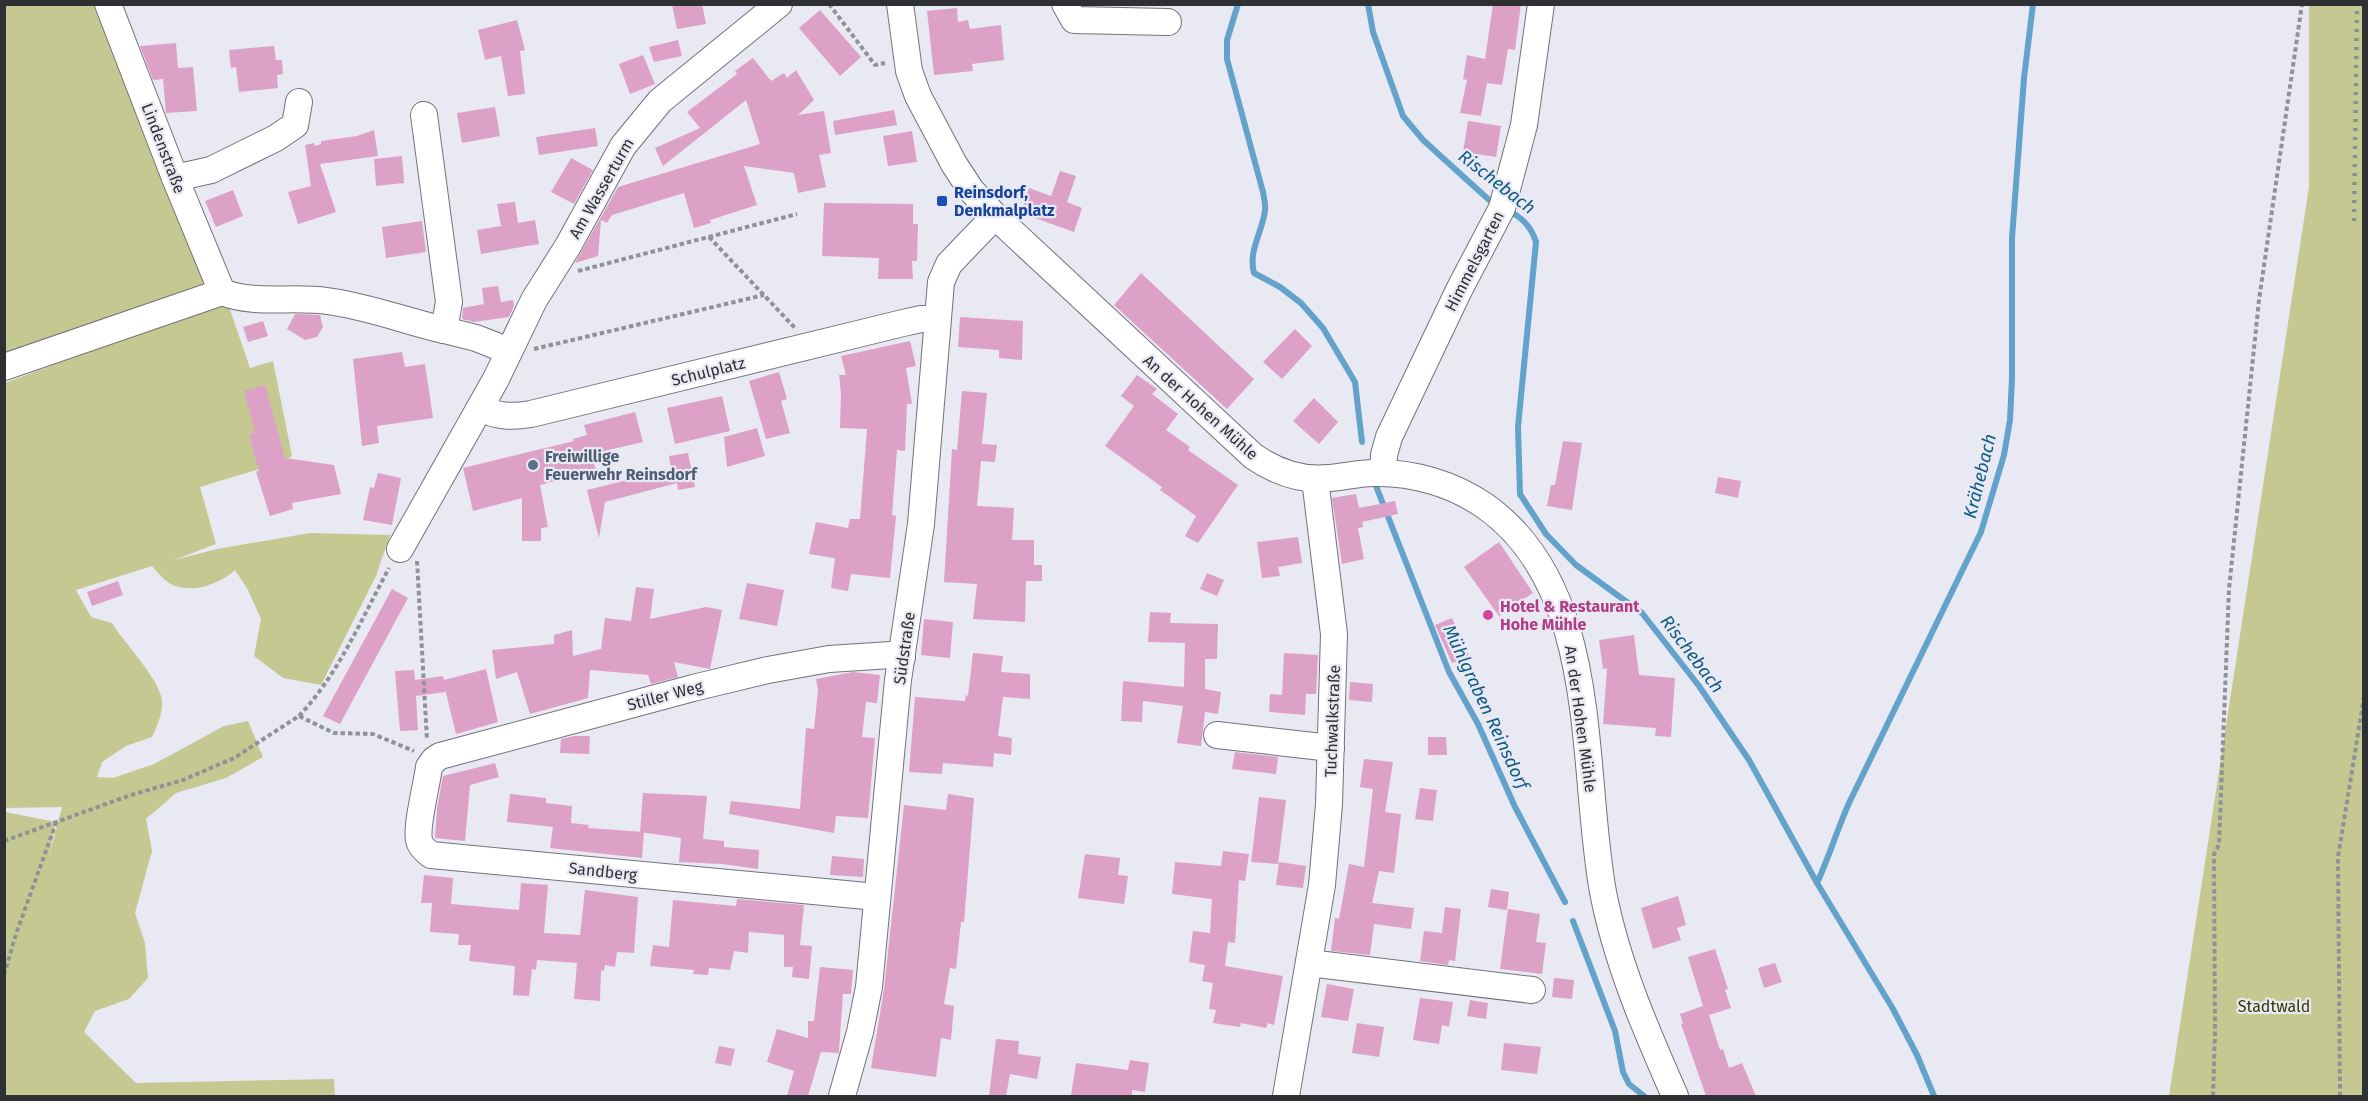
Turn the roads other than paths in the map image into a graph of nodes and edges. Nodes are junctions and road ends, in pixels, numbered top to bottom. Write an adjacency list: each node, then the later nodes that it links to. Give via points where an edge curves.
1 (108, 4): 9 (street, Lindenstraße)
2 (780, 4): 14 (street, Am Wasserturm, via 648,114 619,153)
3 (900, 4): 10 (street, An der Hohen Mühle, via 909,71 918,96 954,164)
4 (1065, 4): 6 (street, via 1074,20)
5 (1541, 4): 17 (street, Himmelsgarten, via 1524,125 1508,189 1389,437)
6 (1168, 22)
7 (299, 102): 9 (street, via 295,125 276,138 211,170)
8 (424, 116): 13 (street, via 449,302)
9 (175, 178): 11 (street, Lindenstraße)
10 (995, 216): 12 (street, Südstraße, via 944,271); 18 (street, An der Hohen Mühle, via 1253,456 1282,473)
11 (222, 291): 13 (street, via 248,298 330,301); 15 (street)
12 (937, 319): 16 (street, Schulplatz, via 921,319 531,414 500,416); 20 (street, Südstraße, via 921,524)
13 (444, 330): 14 (street)
14 (509, 351): 16 (street, Am Wasserturm)
15 (4, 367)
16 (480, 408): 19 (street, Am Wasserturm)
17 (1383, 472): 18 (street, An der Hohen Mühle); 29 (street, An der Hohen Mühle, via 1437,482 1483,505 1524,541 1545,572 1564,617 1574,657 1599,863 1613,936)
18 (1315, 479): 22 (street, Tuchwalkstraße, via 1334,634)
19 (400, 549)
20 (902, 657): 23 (street, Stiller Weg, via 829,659 737,677); 24 (street, Südstraße)
21 (1216, 735): 22 (street)
22 (1331, 748): 25 (street, Tuchwalkstraße, via 1327,836)
23 (434, 760): 24 (street, Sandberg, via 429,767 419,840 431,855)
24 (877, 897): 27 (street, Südstraße, via 865,1009)
25 (1309, 963): 26 (street); 28 (street, Tuchwalkstraße)
26 (1532, 990)
27 (842, 1096)
28 (1286, 1096)
29 (1675, 1096)

